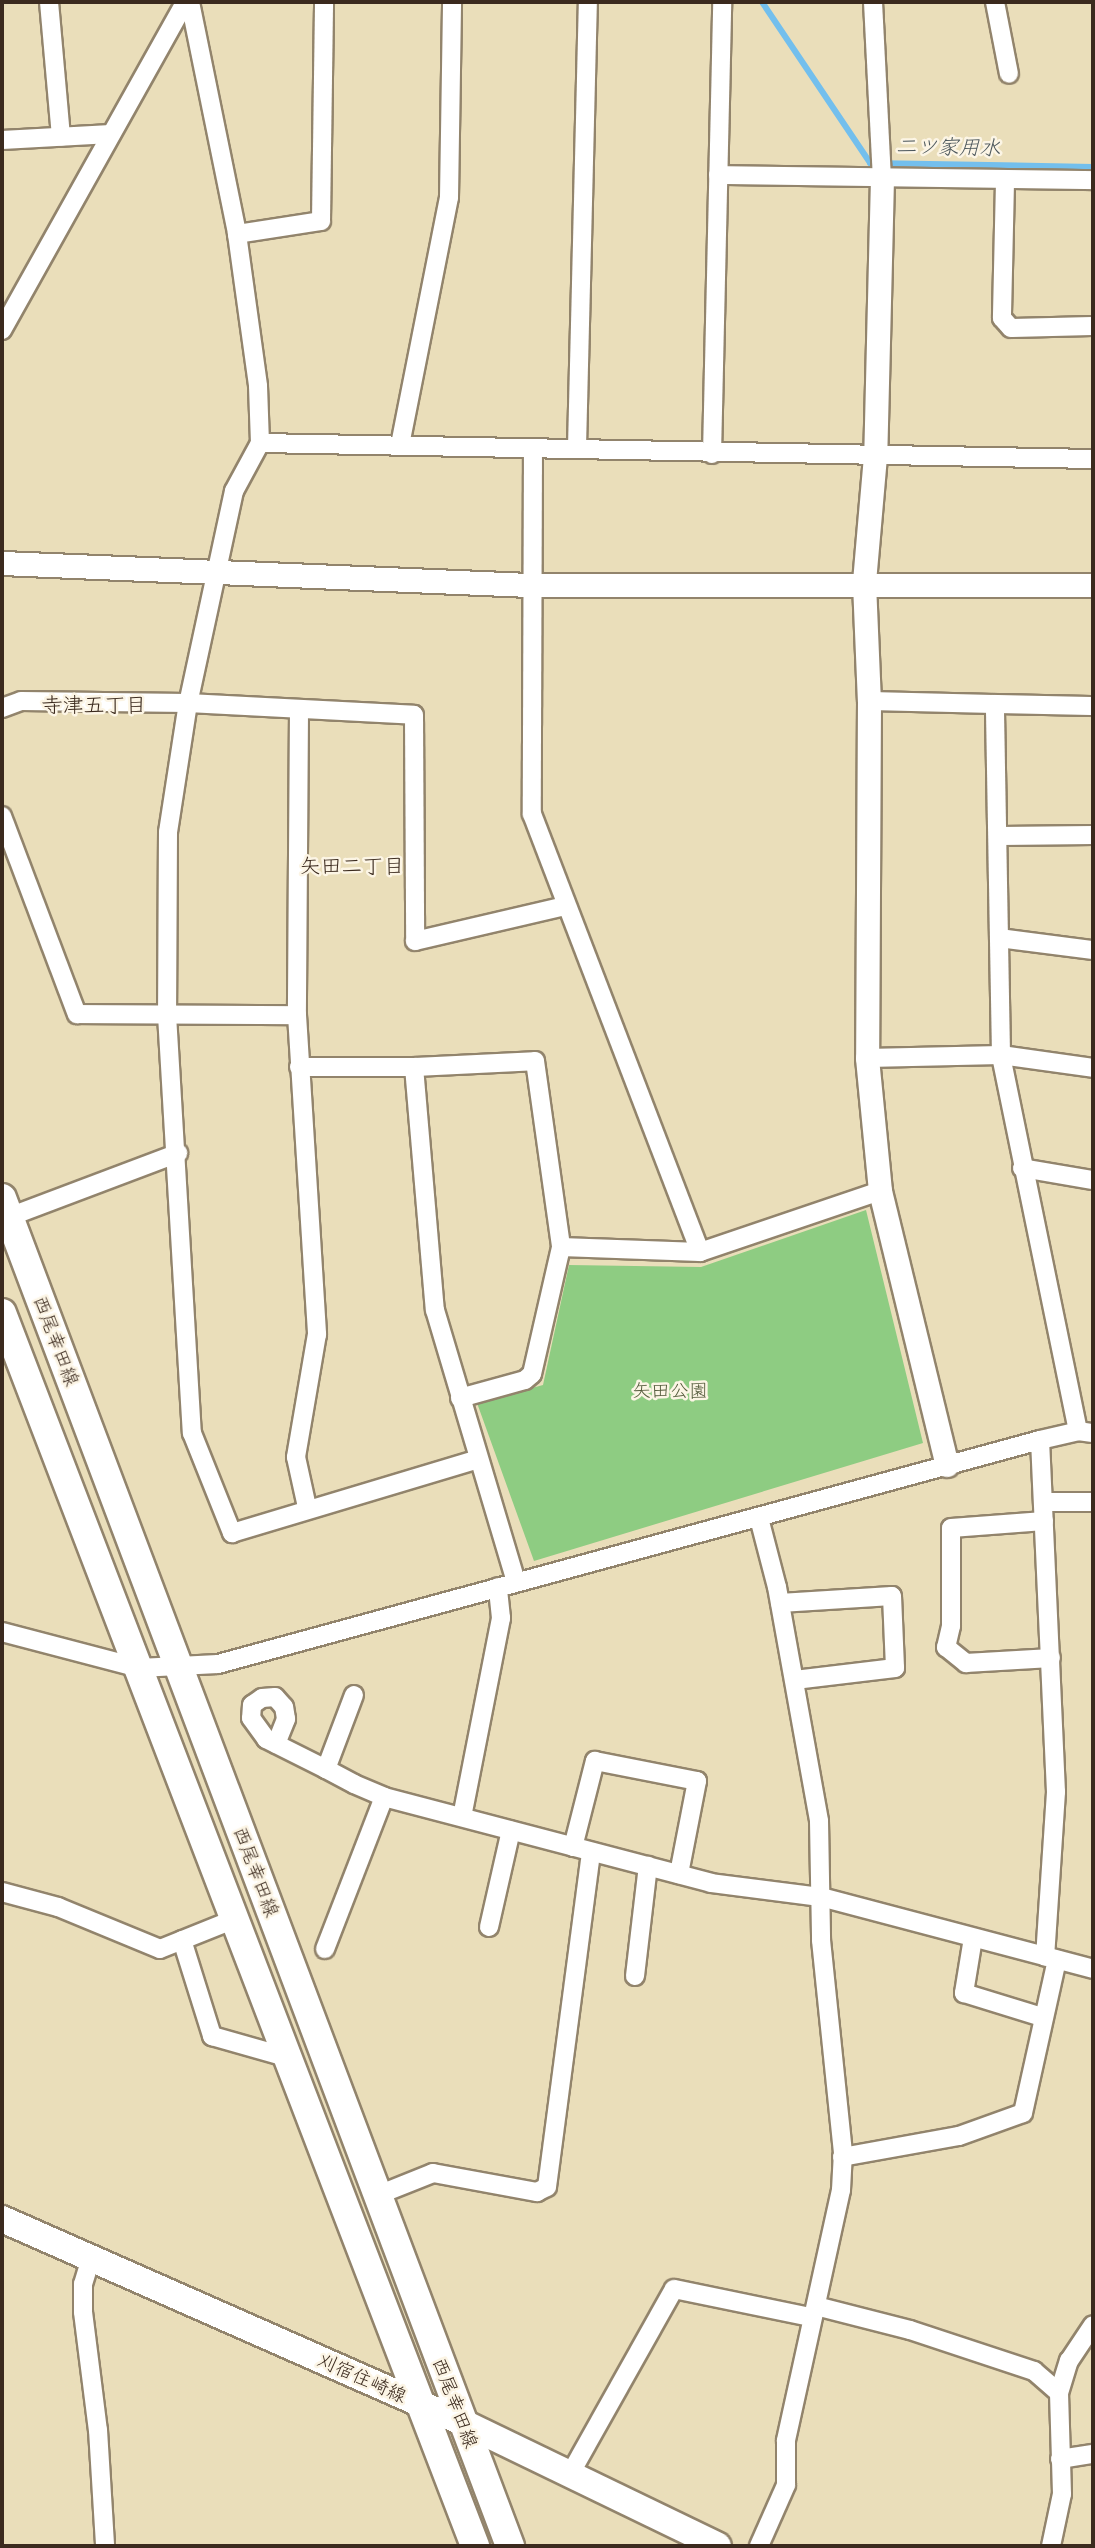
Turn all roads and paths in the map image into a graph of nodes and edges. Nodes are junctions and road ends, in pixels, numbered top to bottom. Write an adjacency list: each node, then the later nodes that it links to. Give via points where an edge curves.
1 (49, 2): 11 (street)
2 (188, 2): 10 (street); 17 (street)
3 (324, 2): 17 (street, via 321,221)
4 (452, 2): 21 (street, via 449,197)
5 (588, 2): 22 (street)
6 (722, 2): 13 (street)
7 (873, 2): 14 (street)
8 (995, 2): 9 (street)
9 (1009, 74)
10 (111, 134): 11 (street); 19 (street)
11 (61, 136): 12 (street)
12 (2, 140)
13 (718, 174): 14 (street); 24 (street)
14 (882, 178): 16 (street); 25 (street)
15 (1093, 180): 16 (street)
16 (1005, 182): 18 (street, via 1002,318 1011,328)
17 (237, 234): 20 (street, via 258,386)
18 (1093, 326)
19 (2, 330)
20 (260, 443): 21 (street); 28 (street, via 234,491)
21 (400, 445): 23 (street)
22 (577, 447): 23 (street); 24 (street)
23 (533, 448): 30 (street)
24 (712, 454): 25 (street)
25 (875, 456): 26 (street); 29 (street)
26 (1093, 459)
27 (2, 563): 28 (street)
28 (216, 574): 30 (street); 33 (street)
29 (864, 583): 30 (street); 31 (street); 32 (street)
30 (530, 585): 41 (street, via 532,814)
31 (1093, 585)
32 (869, 701): 34 (street); 47 (street)
33 (188, 703): 36 (street, via 20,701); 37 (street); 44 (street, via 168,832)
34 (995, 704): 35 (street); 40 (street)
35 (1093, 706)
36 (2, 708)
37 (299, 711): 41 (street, via 414,715 415,941); 45 (street)
38 (2, 816): 44 (street, via 78,1014)
39 (1093, 835): 40 (street)
40 (999, 836): 42 (street)
41 (566, 906): 57 (street)
42 (999, 938): 43 (street); 46 (street)
43 (1093, 950)
44 (167, 1015): 45 (street); 51 (street)
45 (298, 1015): 48 (street)
46 (1001, 1055): 47 (street); 50 (street); 52 (street)
47 (867, 1058): 54 (street)
48 (299, 1067): 49 (street); 66 (street, via 317,1334 296,1457)
49 (414, 1067): 56 (street, via 535,1061); 59 (street, via 435,1310)
50 (1093, 1069)
51 (178, 1153): 55 (street); 66 (street, via 192,1433 232,1533)
52 (1022, 1168): 53 (street); 60 (street)
53 (1093, 1180)
54 (880, 1191): 57 (street); 63 (street)
55 (5, 1207): 74 (main road, 西尾幸田線)
56 (561, 1247): 57 (street); 59 (street, via 532,1374)
57 (700, 1252)
58 (2, 1313): 75 (main road, 西尾幸田線)
59 (460, 1398): 62 (street)
60 (1085, 1432): 61 (street)
61 (1040, 1440): 63 (street); 64 (street)
62 (478, 1458): 66 (street); 69 (street)
63 (947, 1465): 67 (street)
64 (1043, 1502): 65 (street); 68 (street)
65 (1093, 1502)
66 (307, 1507)
67 (759, 1518): 69 (street); 71 (street)
68 (1044, 1521): 73 (street); 73 (street, via 951,1528 951,1626 946,1647 966,1663)
69 (516, 1582): 70 (street)
70 (498, 1587): 74 (street, via 218,1664); 81 (street, via 501,1618)
71 (780, 1603): 76 (street); 76 (street, via 892,1596 895,1668)
72 (2, 1632): 75 (street)
73 (1051, 1658): 94 (street, via 1056,1792)
74 (177, 1666): 75 (street); 100 (main road, 西尾幸田線)
75 (139, 1668): 89 (main road, 西尾幸田線)
76 (795, 1680): 88 (street, via 819,1821)
77 (354, 1695): 79 (street)
78 (276, 1744): 79 (street)
79 (326, 1769): 80 (street)
80 (384, 1797): 81 (street); 93 (street)
81 (462, 1817): 82 (street)
82 (512, 1830): 83 (street); 90 (street)
83 (573, 1847): 84 (street); 86 (street, via 595,1760 697,1781)
84 (591, 1852): 85 (street); 100 (street, via 547,2188 537,2192 433,2173)
85 (648, 1866): 86 (street); 96 (street)
86 (679, 1874): 88 (street)
87 (2, 1892): 92 (street, via 58,1907 160,1949)
88 (821, 1897): 91 (street); 99 (street)
89 (235, 1919): 92 (street); 98 (main road, 西尾幸田線)
90 (489, 1927)
91 (973, 1938): 94 (street); 97 (street, via 964,1993)
92 (183, 1940): 98 (street, via 212,2036)
93 (325, 1949)
94 (1051, 1958): 95 (street); 97 (street)
95 (1093, 1969)
96 (635, 1976)
97 (1042, 2017): 99 (street, via 1023,2113 959,2136)
98 (286, 2057): 106 (main road, 西尾幸田線)
99 (842, 2157): 103 (street, via 841,2190)
100 (377, 2195): 107 (main road, 西尾幸田線)
101 (3, 2222): 102 (main road, 刈宿住崎線)
102 (91, 2258): 106 (main road, 刈宿住崎線); 111 (street, via 83,2284 83,2312 98,2430)
103 (814, 2312): 105 (street, via 910,2330 1034,2371); 110 (street, via 674,2289); 115 (street, via 786,2441 786,2485)
104 (1093, 2325): 105 (street, via 1069,2361)
105 (1059, 2393): 109 (street)
106 (422, 2404): 107 (main road, 刈宿住崎線); 112 (main road, 西尾幸田線)
107 (462, 2422): 110 (main road, 刈宿住崎線); 113 (main road, 西尾幸田線)
108 (1093, 2454): 109 (street)
109 (1060, 2459): 116 (street, via 1062,2494)
110 (569, 2476): 114 (main road, 刈宿住崎線)
111 (105, 2546)
112 (475, 2546)
113 (510, 2546)
114 (718, 2546)
115 (759, 2546)
116 (1051, 2546)

